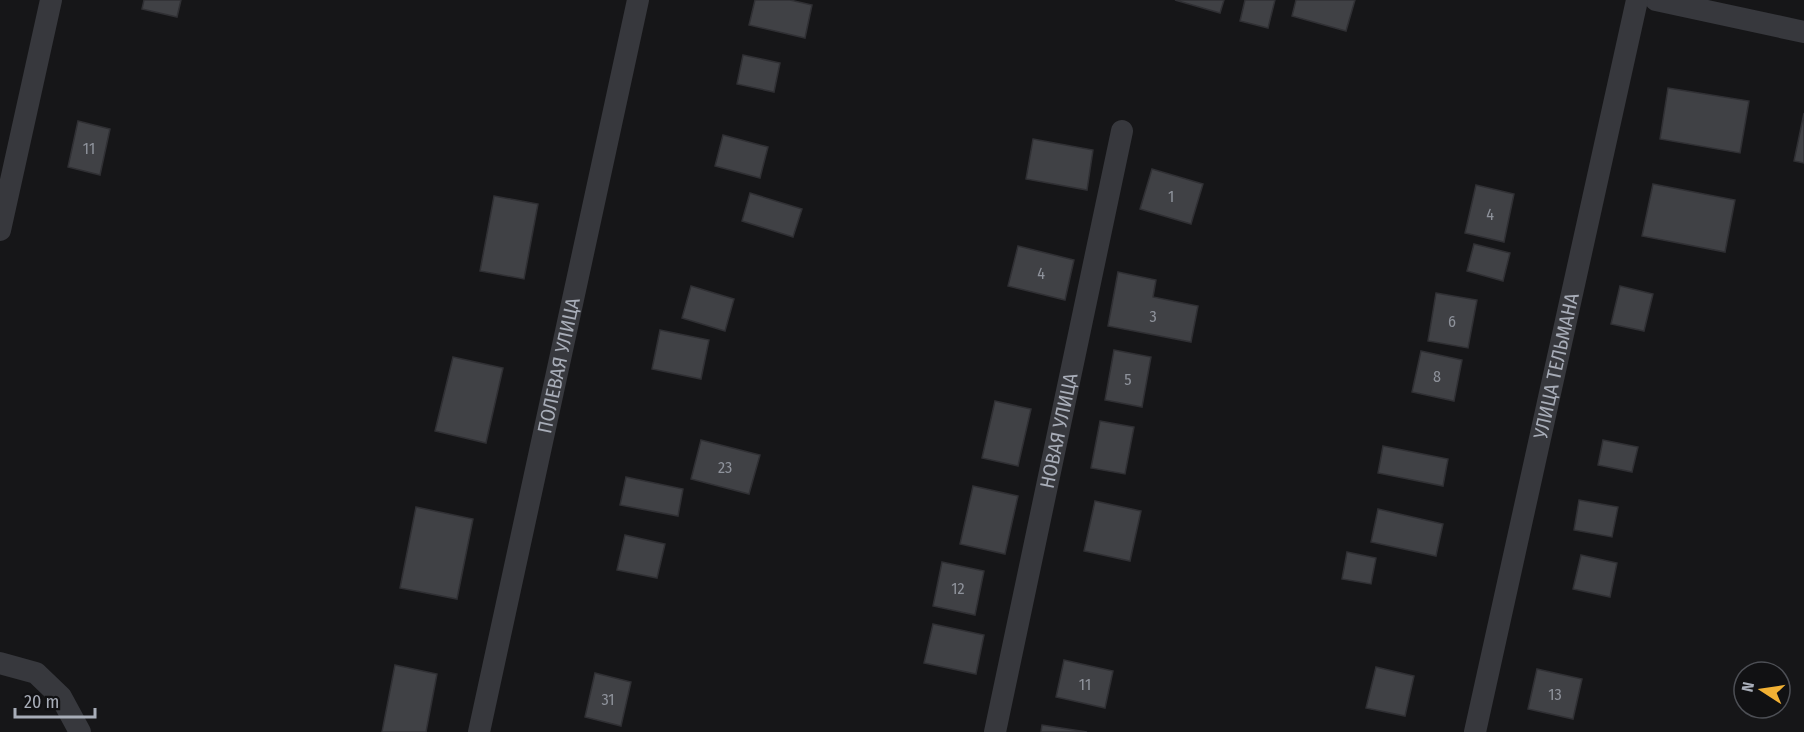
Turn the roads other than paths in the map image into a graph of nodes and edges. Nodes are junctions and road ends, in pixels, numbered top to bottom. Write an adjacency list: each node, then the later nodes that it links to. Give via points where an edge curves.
1 (51, 0): 7 (street)
2 (638, 0): 10 (street, ПОЛЕВАЯ УЛИЦА)
3 (1637, 0): 12 (street, УЛИЦА ТЕЛЬМАНА)
4 (1656, 0): 5 (street)
5 (1804, 32)
6 (1122, 131): 11 (street, НОВАЯ УЛИЦА)
7 (0, 230)
8 (0, 663): 9 (street, via 36,673 61,697)
9 (80, 732)
10 (479, 732)
11 (995, 732)
12 (1475, 732)

